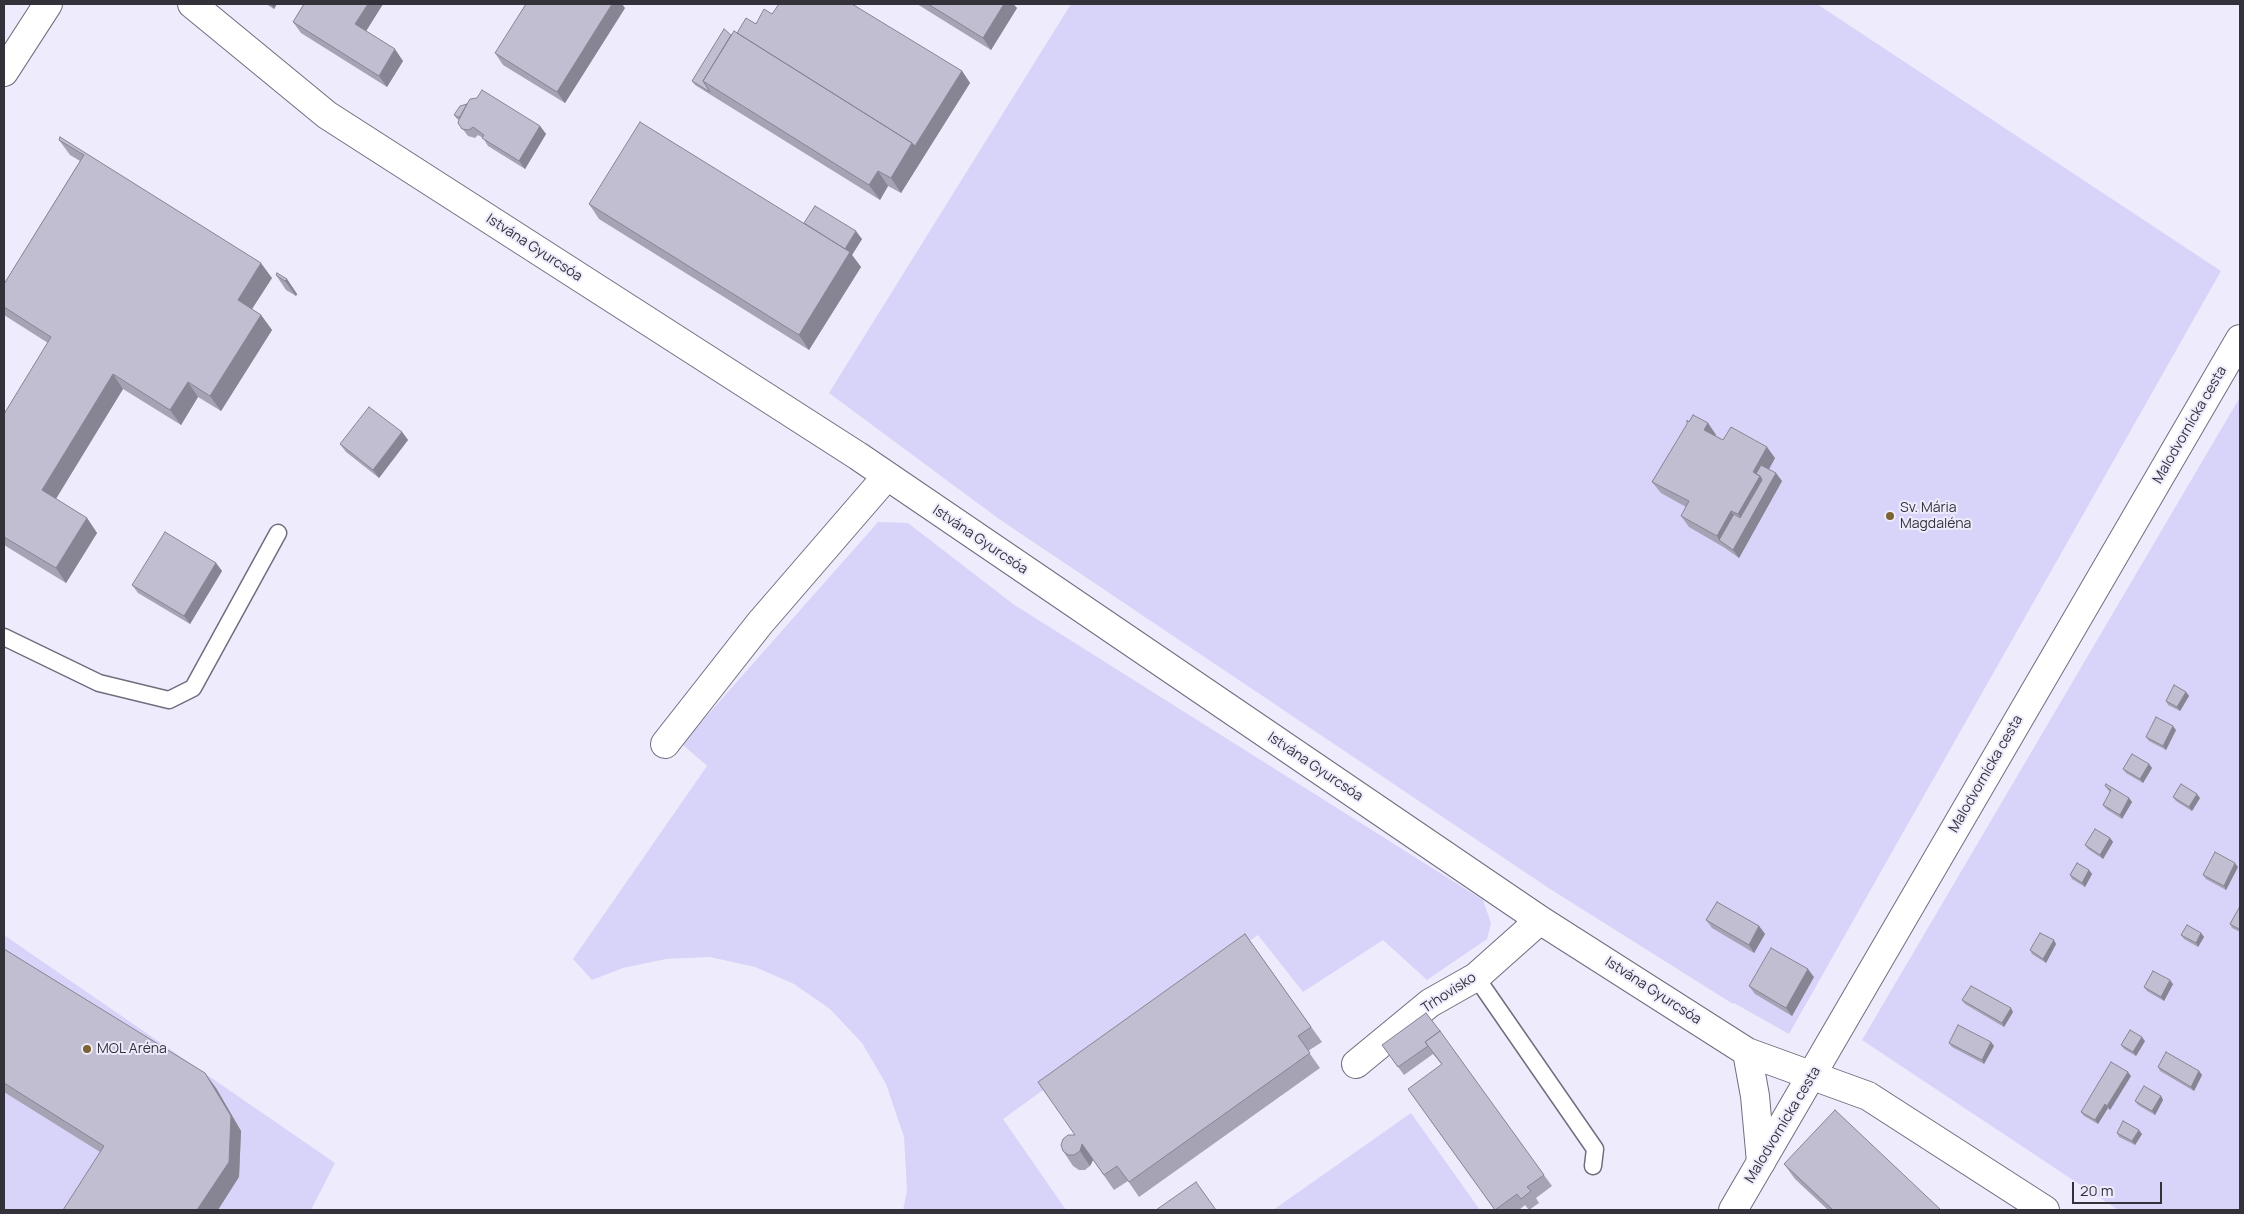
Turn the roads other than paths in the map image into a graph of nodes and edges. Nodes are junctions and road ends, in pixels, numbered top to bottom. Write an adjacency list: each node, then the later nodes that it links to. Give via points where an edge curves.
1 (48, 4): 3 (street)
2 (192, 4): 5 (street, Istvána Gyurcsóa, via 327,115)
3 (4, 72)
4 (2240, 339): 13 (street, Malodvornícka cesta)
5 (887, 476): 8 (street, via 756,627); 9 (street, Istvána Gyurcsóa)
6 (278, 533): 7 (lane, via 193,688 169,700 99,684)
7 (4, 637)
8 (665, 744)
9 (1540, 920): 10 (street, Trhovisko); 11 (street, Istvána Gyurcsóa)
10 (1476, 977): 12 (street, Trhovisko, via 1430,1003); 15 (lane, via 1595,1149)
11 (1747, 1052): 13 (street, Istvána Gyurcsóa); 14 (street, via 1756,1096)
12 (1356, 1064)
13 (1813, 1076): 14 (street, Malodvornícka cesta); 17 (street, Istvána Gyurcsóa, via 1868,1096)
14 (1761, 1162): 16 (street, Malodvornícka cesta)
15 (1594, 1166)
16 (1733, 1210)
17 (2045, 1210)

